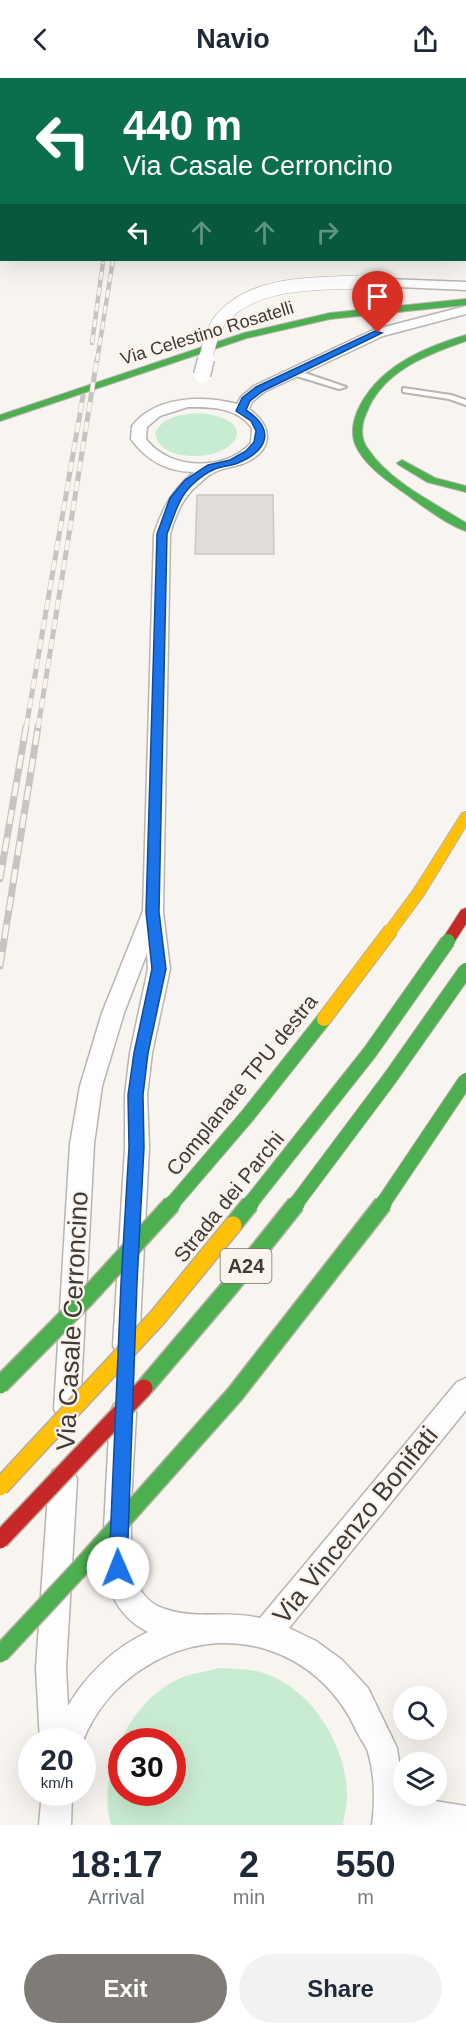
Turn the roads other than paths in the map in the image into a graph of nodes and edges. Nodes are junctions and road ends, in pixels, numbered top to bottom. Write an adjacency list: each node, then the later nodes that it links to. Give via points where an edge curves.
1 (466, 285): 10 (street, bridge, via 359,282 266,292 224,316 215,329 197,391)
2 (466, 291): 12 (main road, Via Celestino Rosatelli, via 379,298 228,327)
3 (466, 302): 15 (main road, Via Celestino Rosatelli, via 330,316 244,336)
4 (466, 310): 7 (street, via 378,333)
5 (466, 338): 21 (main road, via 414,360 381,381 363,406 357,429 359,442 371,459)
6 (466, 350): 14 (main road, via 410,375 390,392)
7 (293, 372): 8 (lane); 13 (street, via 259,389 246,400)
8 (342, 387)
9 (406, 390): 11 (lane)
10 (187, 403): 13 (street, via 225,405); 17 (street, via 154,413 143,422 138,442)
11 (466, 403)
12 (0, 404)
13 (241, 411): 18 (street, Via Casale Cerroncino, via 261,431 259,443 249,454)
14 (377, 412)
15 (0, 418)
16 (393, 455): 19 (main road, via 422,476)
17 (158, 460): 18 (street, Via Casale Cerroncino); 20 (street)
18 (212, 467): 20 (street, Via Casale Cerroncino, via 189,482)
19 (466, 489)
20 (175, 498): 23 (street, Via Casale Cerroncino, via 162,534)
21 (466, 528)
22 (466, 816): 27 (main road, Complanare TPU destra, bridge, via 419,892 222,1148 60,1327)
23 (153, 912): 31 (street, Via Casale Cerroncino, via 159,969 136,1095 118,1568 136,1609 156,1623); 34 (street, Via Casale Cerroncino, via 113,1013 91,1086 82,1144 51,1668)
24 (466, 913): 29 (main road, Strada dei Parchi / A24, bridge, via 370,1052 158,1318)
25 (466, 970): 30 (main road, A24, bridge, via 397,1071 309,1188 186,1339)
26 (466, 1080): 33 (main road, bridge, via 371,1221 235,1394)
27 (0, 1385)
28 (466, 1390): 32 (street, Via Vincenzo Bonifati)
29 (0, 1487)
30 (0, 1540)
31 (191, 1629): 32 (street, via 229,1626); 35 (street, via 145,1647 105,1678)
32 (267, 1632): 37 (street, via 316,1656 356,1696 382,1748)
33 (0, 1653)
34 (54, 1728)
35 (72, 1728)
36 (56, 1806): 39 (street)
37 (389, 1817): 38 (street)
38 (466, 1822)
39 (55, 1825)

